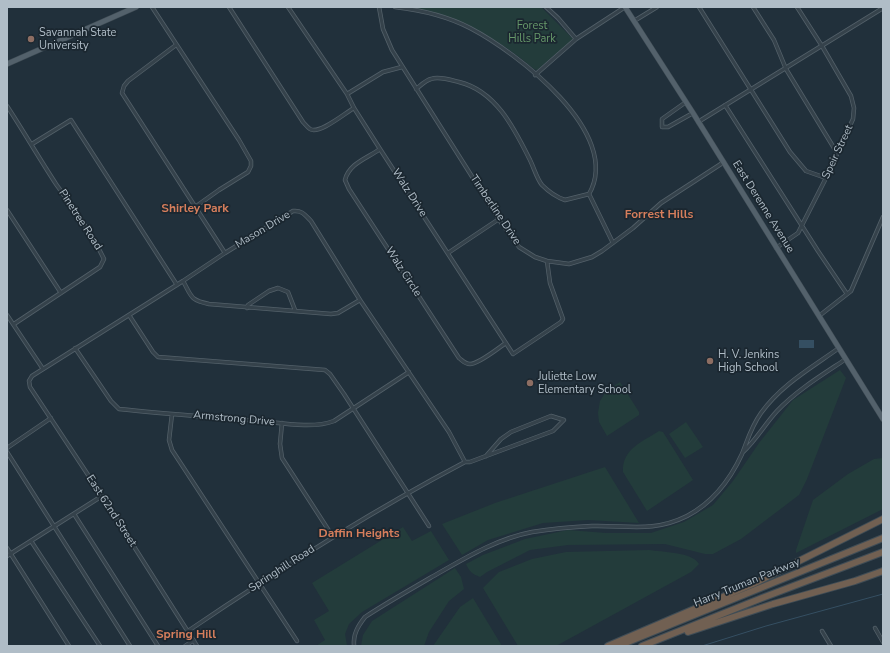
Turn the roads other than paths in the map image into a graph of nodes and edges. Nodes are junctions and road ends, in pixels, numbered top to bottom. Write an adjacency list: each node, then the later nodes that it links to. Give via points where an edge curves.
1 (136, 7): 18 (main road)
2 (152, 7): 16 (street)
3 (229, 7): 28 (street, via 310,129 322,128)
4 (288, 7): 24 (street, Walz Drive)
5 (379, 7): 19 (street, Timberline Drive, via 392,50)
6 (395, 7): 21 (street, via 428,12 470,28 500,46)
7 (546, 7): 15 (street)
8 (625, 7): 14 (main road, East Derenne Avenue); 15 (street)
9 (657, 7): 14 (street)
10 (699, 7): 23 (street)
11 (754, 7): 20 (street, via 774,40)
12 (797, 7): 17 (street, Speir Street)
13 (883, 8): 17 (street)
14 (634, 21): 25 (main road, East Derenne Avenue)
15 (576, 39): 21 (street)
16 (176, 45): 37 (street, via 128,81 122,93); 37 (street, via 251,161 248,172)
17 (822, 46): 20 (street); 33 (street, Speir Street, via 851,96 854,108 853,120)
18 (7, 64)
19 (402, 67): 22 (street, Timberline Drive); 24 (street, via 383,72)
20 (786, 69): 23 (street); 33 (street)
21 (536, 75): 36 (street, via 571,108 590,143 595,171)
22 (416, 89): 36 (street, via 432,79 446,79 464,83 488,97 504,113 542,184 555,196 565,200); 40 (street, Timberline Drive)
23 (750, 90): 26 (street); 35 (street, via 790,152 806,171)
24 (347, 94): 28 (street, Walz Drive)
25 (686, 102): 29 (main road, East Derenne Avenue); 29 (street, via 662,119 662,127 668,127)
26 (725, 105): 30 (street); 41 (street)
27 (7, 106): 31 (street, Pinetree Road)
28 (354, 108): 32 (street, Walz Drive)
29 (693, 113): 30 (main road, East Derenne Avenue)
30 (698, 122): 34 (main road, East Derenne Avenue)
31 (32, 144): 48 (street, via 71,120); 49 (street, Pinetree Road, via 104,259 100,267)
32 (380, 148): 45 (street, Walz Drive); 58 (street, Walz Circle, via 347,173 345,183 464,363 476,362)
33 (837, 153): 35 (street, Speir Street)
34 (724, 162): 42 (street, Timberline Drive, via 661,204); 43 (main road, East Derenne Avenue)
35 (826, 178): 41 (street, Speir Street)
36 (589, 194): 42 (street)
37 (195, 208): 44 (street)
38 (7, 210): 49 (street)
39 (883, 217): 50 (street, via 851,291)
40 (499, 219): 45 (street); 46 (street, Timberline Drive, via 519,247)
41 (802, 224): 43 (street, Speir Street, via 798,233); 50 (street)
42 (612, 243): 46 (street, Timberline Drive, via 592,257 569,264)
43 (776, 248): 56 (main road, East Derenne Avenue)
44 (225, 253): 47 (street, Mason Drive); 51 (street, Mason Drive, via 293,211 299,210 312,221)
45 (448, 253): 58 (street, Walz Drive)
46 (546, 261): 58 (street, Walz Drive, via 550,283 563,319 513,354)
47 (182, 281): 48 (street, Mason Drive); 52 (street, via 196,301)
48 (177, 284): 55 (street, Mason Drive)
49 (61, 293): 57 (street, Pinetree Road)
50 (847, 294): 56 (street)
51 (360, 300): 53 (street, via 338,313); 63 (street, Mason Drive)
52 (247, 308): 53 (street); 53 (street, via 269,291 278,288 288,292)
53 (295, 310)
54 (7, 315): 57 (street)
55 (129, 315): 59 (street, Mason Drive); 65 (street, via 158,357 325,370)
56 (819, 316): 60 (main road, East Derenne Avenue)
57 (14, 324): 62 (street)
58 (506, 343)
59 (76, 348): 62 (street, Mason Drive); 66 (street, Armstrong Drive, via 119,409)
60 (839, 348): 61 (main road, East Derenne Avenue); 72 (street, via 778,393 750,430)
61 (846, 359): 68 (main road, East Derenne Avenue); 72 (street, via 808,383 791,398)
62 (43, 369): 64 (street, Mason Drive)
63 (409, 372): 65 (street, Armstrong Drive); 74 (street, Mason Drive, via 449,432)
64 (32, 376): 67 (street, East 62nd Street, via 30,386)
65 (353, 409): 69 (street, Armstrong Drive, via 326,424); 75 (street)
66 (172, 414): 69 (street, Armstrong Drive); 88 (street, via 169,440 172,450)
67 (51, 418): 70 (street); 76 (street, East 62nd Street)
68 (883, 419)
69 (282, 423): 81 (street, via 282,458)
70 (7, 448)
71 (7, 452): 79 (street)
72 (742, 453): 102 (street, via 734,471 712,498 686,516 653,527 562,528 511,538 473,554 365,617 357,627)
73 (486, 456): 73 (street, Springhill Road, via 553,430 564,420 551,416 511,432); 74 (street, Springhill Road)
74 (465, 462): 75 (street, Springhill Road)
75 (408, 492): 80 (street); 81 (street, Springhill Road)
76 (102, 496): 77 (street); 90 (street, East 62nd Street)
77 (74, 514): 79 (street); 99 (street)
78 (883, 519): 103 (highway, via 753,584)
79 (54, 526): 83 (street); 98 (street)
80 (429, 526)
81 (333, 536): 88 (street, Springhill Road)
82 (883, 538): 104 (highway, Harry Truman Parkway)
83 (31, 541): 86 (street); 97 (street)
84 (7, 548): 86 (street)
85 (883, 552): 95 (highway, Harry Truman Parkway)
86 (9, 555): 96 (street)
87 (883, 571): 95 (highway)
88 (260, 582): 90 (street, Springhill Road); 93 (street)
89 (875, 628): 94 (street)
90 (188, 631): 92 (street, East 62nd Street)
91 (822, 631): 106 (street)
92 (194, 640): 100 (street); 101 (street, East 62nd Street)
93 (297, 641)
94 (883, 642)
95 (648, 643): 105 (highway, Harry Truman Parkway)
96 (69, 646)
97 (100, 646)
98 (130, 646)
99 (158, 646)
100 (185, 646)
101 (197, 646)
102 (354, 646)
103 (608, 646)
104 (618, 646)
105 (642, 646)
106 (831, 646)

